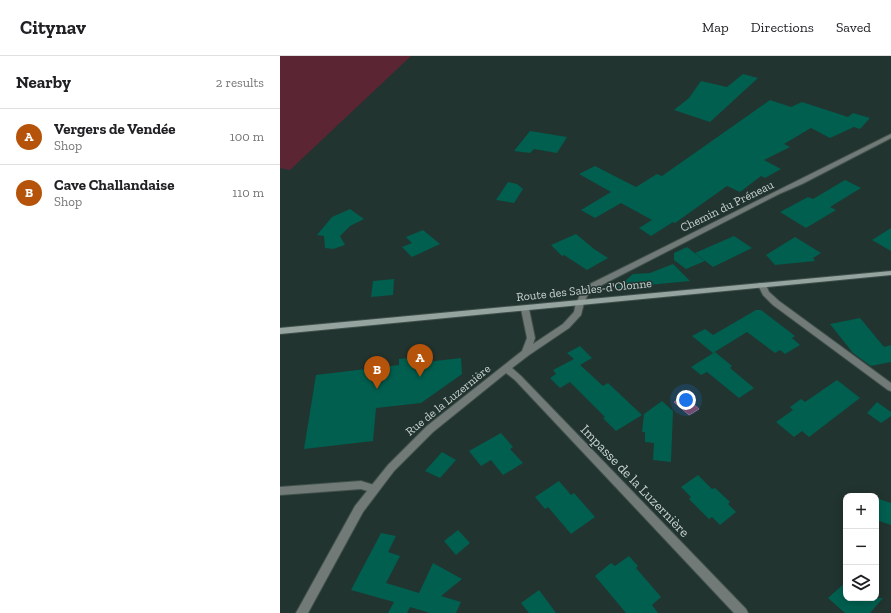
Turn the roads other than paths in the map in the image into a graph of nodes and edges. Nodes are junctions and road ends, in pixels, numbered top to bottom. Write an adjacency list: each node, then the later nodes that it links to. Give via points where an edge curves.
1 (891, 136): 4 (street, Chemin du Préneau, via 604,280 588,290)
2 (891, 273): 3 (main road, Route des Sables-d'Olonne)
3 (762, 285): 4 (main road, Route des Sables-d'Olonne); 9 (street, via 776,303)
4 (580, 303): 5 (main road, Route des Sables-d'Olonne); 7 (street, Rue de la Luzernière, via 578,313 566,326)
5 (525, 309): 6 (main road, Route des Sables-d'Olonne); 7 (street, via 531,338)
6 (280, 331)
7 (526, 353): 8 (street, Rue de la Luzernière)
8 (507, 369): 10 (street, Rue de la Luzernière, via 412,445); 13 (street, Impasse de la Luzernière)
9 (891, 388)
10 (374, 488): 11 (street, via 361,485); 12 (street, Rue de la Luzernière, via 359,509)
11 (280, 491)
12 (302, 613)
13 (742, 613)

